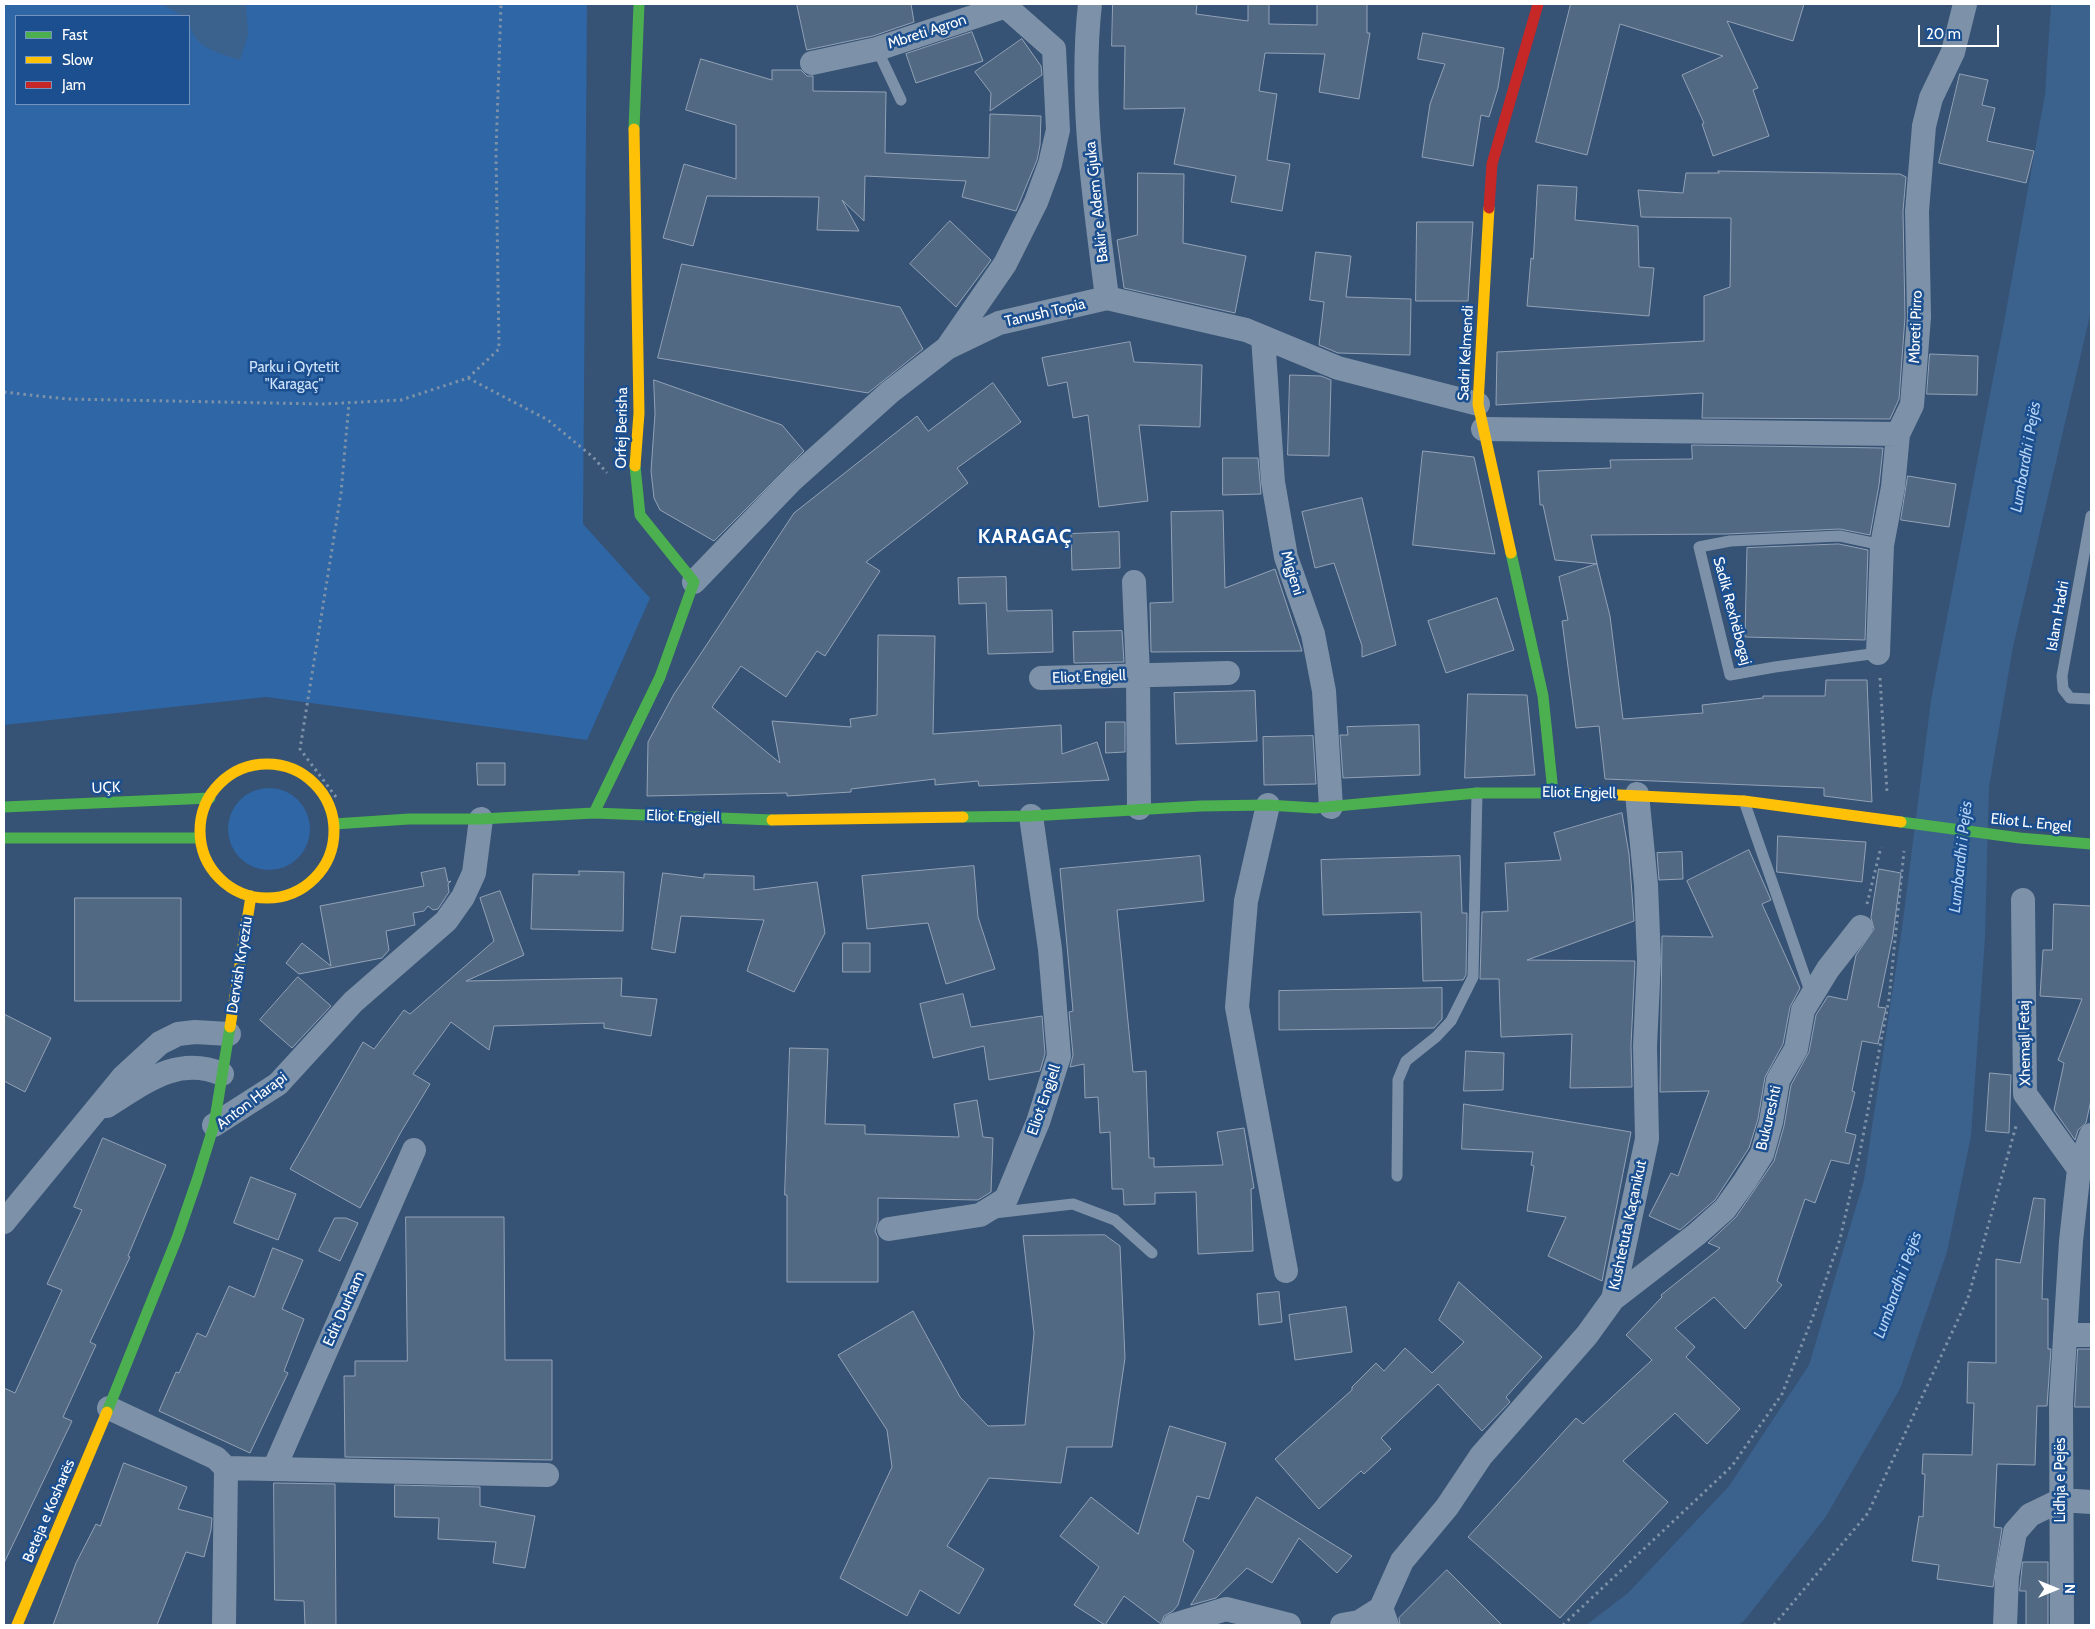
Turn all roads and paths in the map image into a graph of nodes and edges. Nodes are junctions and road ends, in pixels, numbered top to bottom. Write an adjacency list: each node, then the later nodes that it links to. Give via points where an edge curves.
1 (501, 4): 17 (path, via 496,153 499,349)
2 (639, 4): 26 (main road, Orfej Berisha, via 633,145 639,413 635,471 640,515)
3 (1090, 4): 7 (street, Bakir e Adem Gjuka)
4 (1538, 4): 20 (main road, Sadri Kelmendi, via 1492,164)
5 (1965, 4): 22 (street, Mbreti Pirro, via 1953,52 1931,98 1924,126 1917,211 1918,318 1912,405)
6 (1005, 5): 8 (street, Mbreti Agron); 9 (street, Mbreti Agron)
7 (1085, 48): 9 (street); 12 (street, Bakir e Adem Gjuka)
8 (877, 49): 10 (street, Mbreti Agron); 11 (lane, Mbreti Agron)
9 (1054, 49): 13 (street)
10 (812, 62)
11 (901, 100)
12 (1089, 106): 13 (street); 14 (street, Bakir e Adem Gjuka, via 1093,181)
13 (1058, 110): 16 (street, via 1058,130 1050,164 1036,202 1005,264)
14 (1107, 298): 15 (street, Tanush Topia, via 1246,330); 16 (street, Tanush Topia, via 999,324)
15 (1263, 337): 20 (street, Tanush Topia, via 1338,368); 41 (street, Migjeni, via 1273,482 1286,558 1313,634 1324,691)
16 (947, 348): 26 (street, Tanush Topia, via 890,392 792,480)
17 (468, 378): 19 (path, via 401,400); 23 (path, via 548,420 593,457)
18 (4, 392): 19 (path, via 66,399)
19 (349, 403): 38 (path, via 341,494 300,749)
20 (1478, 404): 21 (main road, Sadri Kelmendi)
21 (1483, 428): 22 (street); 33 (main road, Sadri Kelmendi, via 1543,696)
22 (1898, 434): 25 (street, Mbreti Pirro)
23 (610, 476)
24 (2091, 516): 32 (lane, Islam Hadri, via 2062,676 2063,689 2070,698)
25 (1882, 545): 28 (street, Mbreti Pirro); 28 (lane, Sadik Rexhëbogaj, via 1840,536 1730,541 1699,546 1730,676 1775,666)
26 (694, 582): 43 (main road, via 660,678)
27 (1134, 582): 30 (street, Eliot Engjell)
28 (1878, 653): 46 (path)
29 (1228, 673): 30 (street, Eliot Engjell)
30 (1138, 676): 31 (street, Eliot Engjell); 42 (street, Eliot Engjell)
31 (1041, 678)
32 (2091, 699)
33 (1554, 792): 34 (main road, Eliot Engjell); 35 (main road, Eliot Engjell)
34 (1477, 794): 41 (main road, Eliot Engjell); 64 (lane, via 1473,978 1452,1020 1436,1038 1406,1061 1398,1080)
35 (1637, 794): 37 (main road, Eliot Engjell); 70 (street, Kushtetuta Kaçanikut, via 1649,960 1645,1046 1647,1139)
36 (210, 798): 40 (main road, UÇK); 48 (main road, via 217,786 234,772 256,764 279,764 298,770 317,786 329,803); 50 (main road, via 205,806)
37 (1744, 801): 46 (main road, Eliot Engjell); 55 (lane)
38 (340, 804)
39 (1268, 805): 41 (main road, Eliot Engjell); 42 (main road, Eliot Engjell); 69 (street, via 1246,901 1237,1007)
40 (4, 807)
41 (1331, 807)
42 (1139, 808): 44 (main road, Eliot Engjell)
43 (594, 813): 44 (main road, Eliot Engjell, via 791,821); 45 (main road, Eliot Engjell)
44 (1031, 816): 65 (street, Eliot Engjell, via 1050,949 1059,1056 1038,1122 1006,1199)
45 (481, 819): 48 (main road, Eliot Engjell); 60 (street, Anton Harapi, via 474,873 463,897 446,921 353,1002 278,1084)
46 (1889, 820): 47 (main road, Eliot Engjell); 54 (path)
47 (1906, 822): 51 (main road, Eliot L. Engel); 85 (path, via 1890,990 1860,1152 1840,1239 1782,1394 1732,1466)
48 (334, 824): 52 (main road, via 333,845 325,865 311,881 293,893 273,898)
49 (4, 838): 50 (main road)
50 (200, 838): 52 (main road, via 214,871 231,887)
51 (2091, 844)
52 (252, 896): 56 (main road, Dervish Kryeziu)
53 (2023, 900): 58 (street, Xhemajl Fetaj)
54 (1861, 927): 55 (street)
55 (1812, 995): 70 (street, Bukureshti, via 1803,1010 1796,1049 1778,1080 1762,1154 1749,1174 1711,1222)
56 (230, 1034): 57 (main road, Dervish Kryeziu); 59 (street, Dervish Kryeziu, via 178,1034 160,1043 123,1077)
57 (222, 1074): 59 (street, Dervish Kryeziu, via 202,1067 178,1067 142,1084); 60 (main road, Dervish Kryeziu)
58 (2026, 1094): 63 (street, Xhemajl Fetaj); 86 (path, via 1968,1298 1868,1514)
59 (86, 1119): 66 (street, Dervish Kryeziu)
60 (214, 1125): 73 (main road, Anton Harapi, via 177,1238)
61 (2091, 1134): 63 (street, Lidhja e Pejës)
62 (414, 1150): 75 (street, Edit Durham)
63 (2079, 1169): 72 (street, Lidhja e Pejës)
64 (1397, 1176)
65 (980, 1215): 67 (street, Eliot Engjell); 68 (lane, via 1073,1204 1115,1220)
66 (4, 1222)
67 (889, 1229)
68 (1152, 1253)
69 (1286, 1270)
70 (1613, 1299): 79 (street, Kushtetuta Kaçanikut, via 1587,1335 1481,1456 1446,1507 1402,1560)
71 (2091, 1335): 72 (street)
72 (2065, 1336): 77 (street, Lidhja e Pejës)
73 (109, 1408): 74 (street, via 216,1458); 80 (main road, Beteja e Kosharës)
74 (226, 1468): 75 (street); 81 (street)
75 (274, 1469): 76 (street)
76 (548, 1475)
77 (2061, 1500): 78 (street); 87 (street, via 2030,1515 2015,1532 2008,1576); 88 (street, Lidhja e Pejës)
78 (2091, 1502)
79 (1384, 1617): 84 (street, Kushtetuta Kaçanikut)
80 (17, 1625)
81 (224, 1625)
82 (1174, 1625): 83 (street, via 1226,1609)
83 (1289, 1625)
84 (1342, 1625)
85 (1563, 1625)
86 (1774, 1625)
87 (2006, 1625)
88 (2062, 1625)

